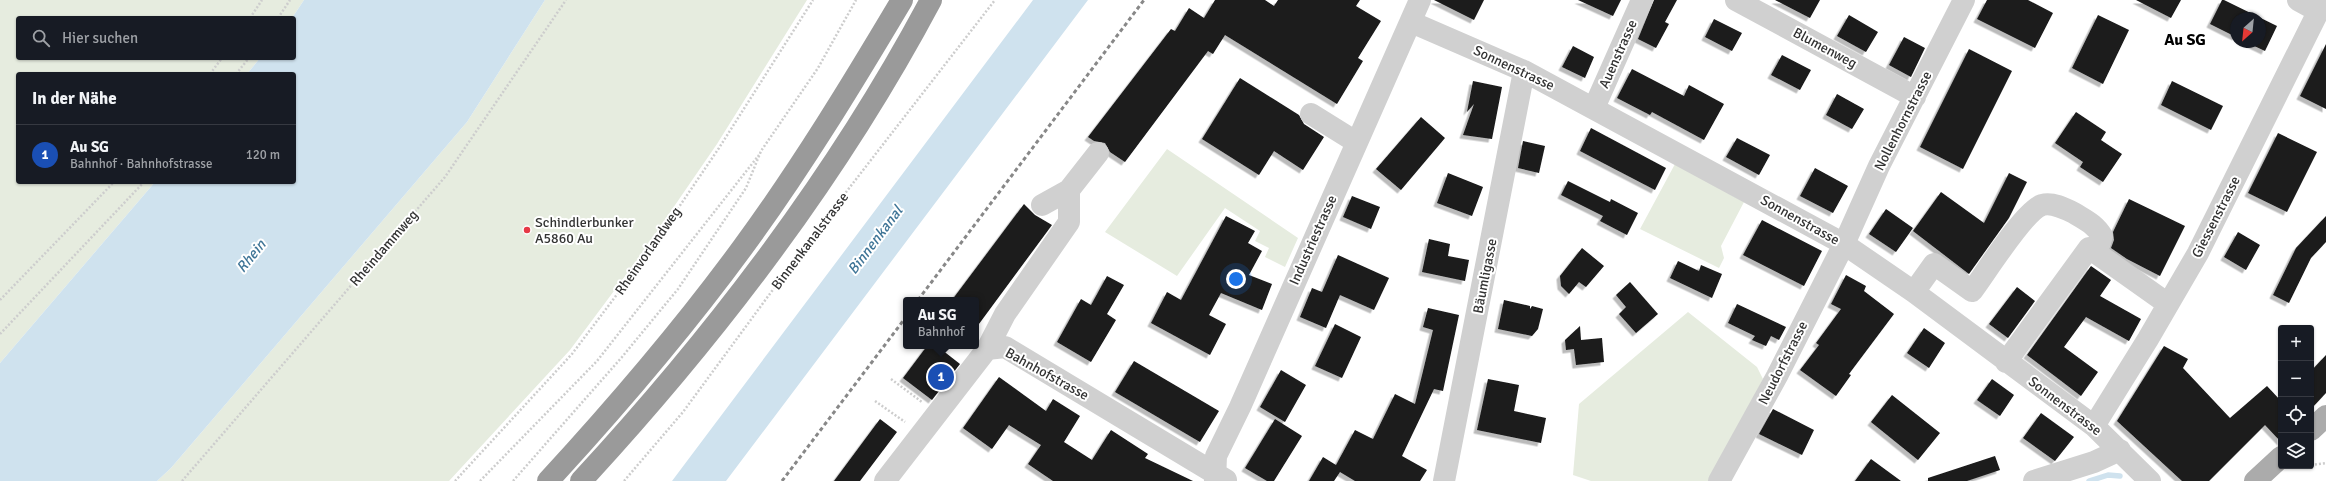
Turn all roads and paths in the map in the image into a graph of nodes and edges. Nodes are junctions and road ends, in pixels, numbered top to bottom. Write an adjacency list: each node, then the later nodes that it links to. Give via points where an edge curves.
1 (262, 0): 15 (path)
2 (290, 0): 16 (path)
3 (566, 0): 53 (path, Rheindammweg, via 445,178)
4 (813, 0): 54 (path, Rheinvorlandweg, via 719,148 643,260 572,354)
5 (856, 0): 27 (path, via 818,68)
6 (902, 0): 57 (highway, via 802,163 743,247 659,355)
7 (931, 0): 58 (highway, via 821,181 760,266 677,374)
8 (996, 0): 59 (path, Binnenkanalstrasse, via 819,228 683,412)
9 (1420, 0): 17 (street, Industriestrasse)
10 (1642, 0): 24 (street, Auenstrasse)
11 (1736, 0): 23 (street, Blumenweg)
12 (1964, 0): 23 (street, Nollenhornstrasse)
13 (2298, 0): 14 (street)
14 (2321, 5): 37 (street, Giessenstrasse, via 2198,253)
15 (251, 16)
16 (279, 16)
17 (1411, 22): 20 (street, Sonnenstrasse); 26 (street, Industriestrasse)
18 (220, 60): 21 (path)
19 (247, 60): 22 (path)
20 (1524, 71): 24 (street, Sonnenstrasse); 61 (street, Bäumligasse)
21 (212, 72)
22 (238, 72)
23 (1915, 97): 33 (street, Nollenhornstrasse, via 1879,166)
24 (1594, 108): 33 (street, Sonnenstrasse)
25 (1311, 114): 26 (street)
26 (1356, 142): 52 (street, Industriestrasse, via 1216,456)
27 (761, 151): 55 (path, via 597,362); 56 (path, via 746,188 678,289 612,369)
28 (1098, 153): 31 (street)
29 (112, 184): 36 (path)
30 (142, 184): 38 (path)
31 (1069, 190): 32 (street); 39 (street, via 1069,222 1005,314)
32 (1042, 205)
33 (1844, 244): 35 (street, Sonnenstrasse); 62 (street, Neudorfstrasse, via 1777,376)
34 (2096, 252): 35 (street, via 2102,236 2097,227 2056,205 2043,204 2021,223 1972,291 1934,264); 37 (street); 40 (street, via 2089,248)
35 (1914, 292): 40 (street, Sonnenstrasse)
36 (0, 300)
37 (2168, 304): 45 (street, Giessenstrasse)
38 (0, 334)
39 (987, 349): 43 (street, Bahnhofstrasse); 52 (street, Bahnhofstrasse, via 1005,347)
40 (2006, 362): 45 (street, Sonnenstrasse)
41 (891, 379): 43 (path)
42 (875, 401): 47 (path)
43 (938, 414): 47 (street, Bahnhofstrasse)
44 (2326, 416): 46 (main road)
45 (2094, 426): 48 (street, Sonnenstrasse)
46 (2314, 427)
47 (922, 435): 60 (street, Bahnhofstrasse)
48 (2120, 450): 63 (street, via 2094,462); 64 (street, Sonnenstrasse)
49 (2326, 463): 50 (path)
50 (2314, 465)
51 (2278, 469): 65 (main road)
52 (1219, 479)
53 (182, 481)
54 (455, 481)
55 (480, 481)
56 (513, 481)
57 (548, 481)
58 (581, 481)
59 (624, 481)
60 (886, 481)
61 (1444, 481)
62 (1719, 481)
63 (2034, 481)
64 (2150, 481)
65 (2255, 481)

